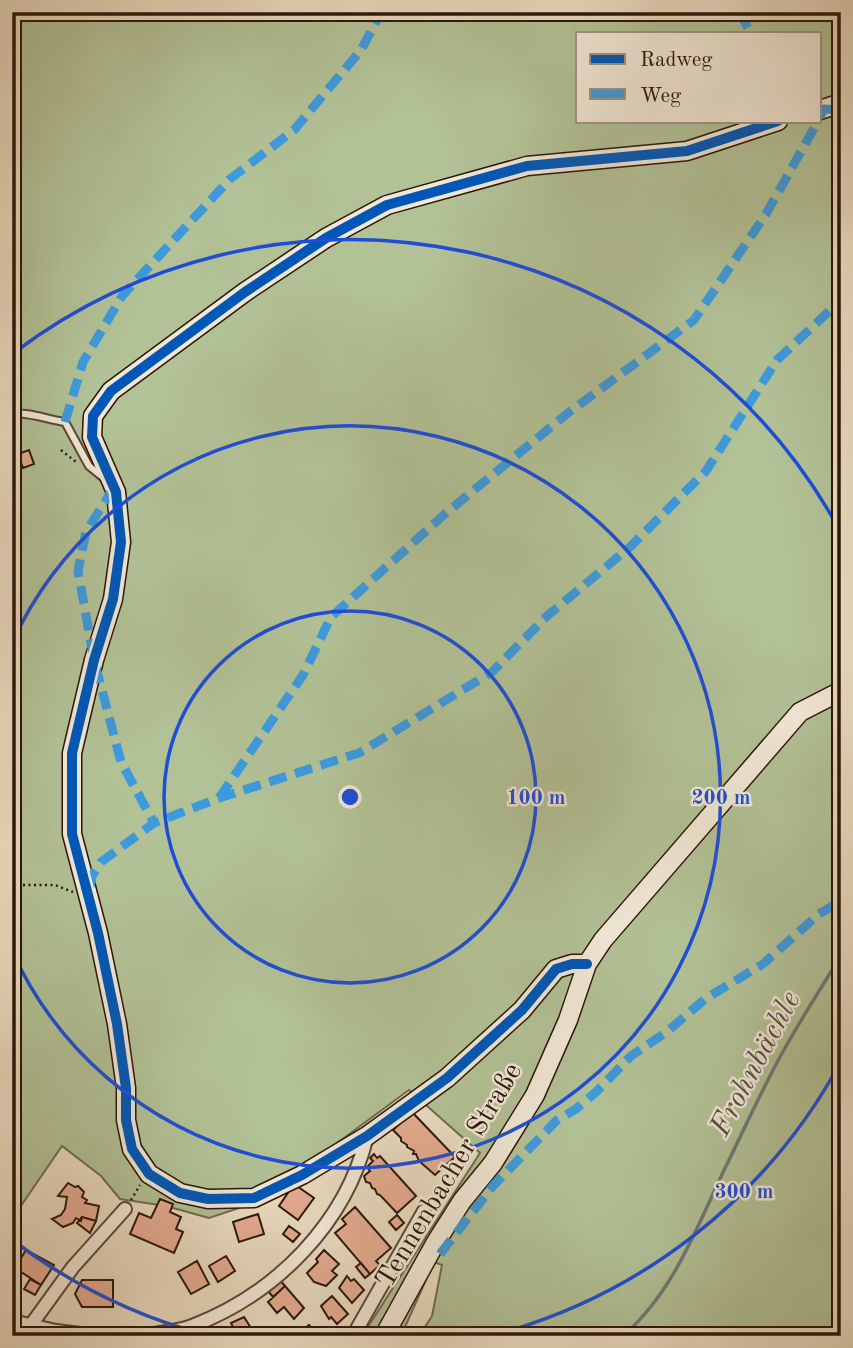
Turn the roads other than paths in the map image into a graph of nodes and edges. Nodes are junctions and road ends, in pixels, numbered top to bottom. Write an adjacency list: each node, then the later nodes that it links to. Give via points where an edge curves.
1 (841, 103): 2 (street)
2 (822, 109)
3 (775, 122): 5 (street, via 687,151 527,166 387,205 326,238 111,391 93,416 92,437)
4 (12, 414): 5 (lane, via 65,422 89,466)
5 (114, 487): 8 (street, via 121,542 113,599 72,752 72,834 117,1024 132,1149 149,1174 180,1193 208,1199 254,1198)
6 (841, 691): 7 (street, Tennenbacher Straße, via 800,712)
7 (587, 964): 8 (street, via 556,970 522,1010 447,1078); 17 (street, Tennenbacher Straße, via 535,1095 436,1242)
8 (367, 1136): 13 (street, via 360,1166 331,1216 296,1261)
9 (125, 1209): 12 (street, via 72,1267)
10 (424, 1211): 16 (street)
11 (12, 1321): 12 (street)
12 (31, 1325): 14 (street)
13 (189, 1332): 15 (street)
14 (97, 1336)
15 (139, 1336)
16 (353, 1336)
17 (384, 1336)

